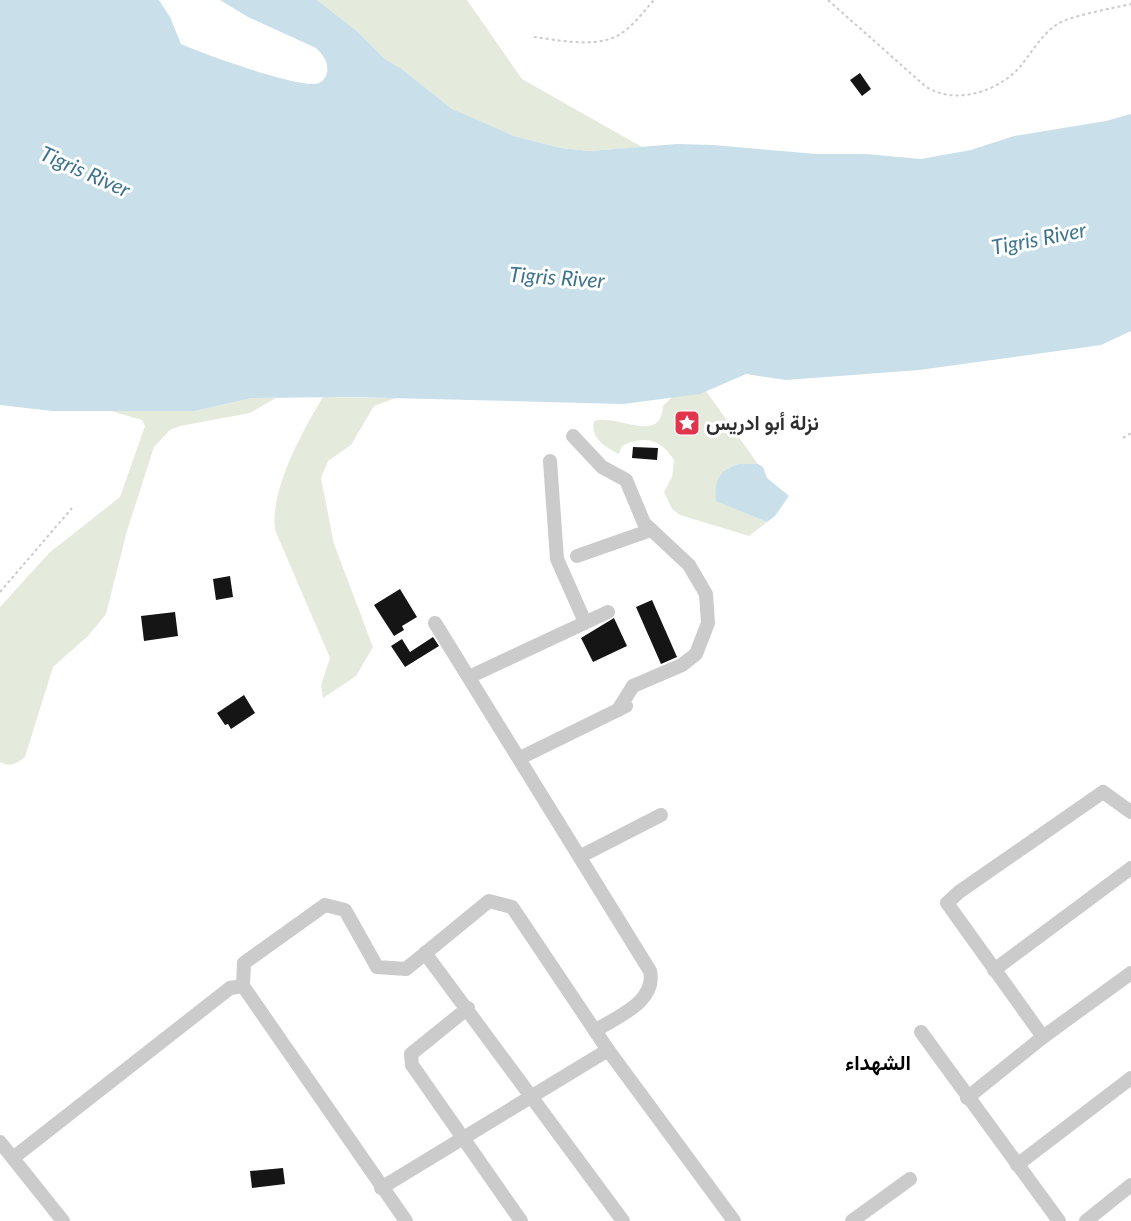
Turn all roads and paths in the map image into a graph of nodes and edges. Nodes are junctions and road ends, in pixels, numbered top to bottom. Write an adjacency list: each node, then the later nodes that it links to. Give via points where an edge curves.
1 (654, 0): 4 (path, via 627,29 611,38 579,43)
2 (828, 0): 3 (path, via 925,86 942,95 959,96 995,86 1009,76 1057,24)
3 (1131, 4)
4 (534, 37)
5 (1131, 433): 7 (path)
6 (573, 436): 10 (street, via 602,467 626,480)
7 (1124, 438)
8 (550, 461): 14 (street, via 557,560)
9 (72, 508): 12 (path)
10 (651, 530): 11 (street); 18 (street, via 689,565 706,594 708,623 696,654 682,665 633,686)
11 (577, 556)
12 (0, 592)
13 (608, 612): 14 (street)
14 (585, 622): 16 (street)
15 (435, 623): 16 (street)
16 (469, 677): 19 (street)
17 (631, 704): 18 (street)
18 (618, 710): 19 (street)
19 (520, 758): 22 (street)
20 (1131, 812): 25 (street, via 1103,792 947,903)
21 (661, 815): 22 (street)
22 (581, 856): 29 (street, via 652,978 645,998)
23 (1131, 868): 25 (street)
24 (425, 953): 27 (street, via 406,969 377,967 345,910 326,905 244,963); 28 (street); 29 (street, via 489,901 512,907)
25 (994, 970): 31 (street)
26 (1131, 973): 31 (street)
27 (243, 986): 38 (street, via 230,988); 42 (street)
28 (468, 1008): 34 (street); 36 (street, via 411,1054 412,1065)
29 (595, 1031): 32 (street)
30 (921, 1032): 35 (street)
31 (1043, 1037): 35 (street)
32 (609, 1050): 34 (street); 47 (street)
33 (1131, 1078): 39 (street)
34 (533, 1097): 36 (street); 43 (street)
35 (967, 1098): 39 (street)
36 (463, 1139): 42 (street); 46 (street)
37 (0, 1142): 38 (street)
38 (13, 1158): 44 (street)
39 (1017, 1165): 49 (street)
40 (910, 1179): 48 (street)
41 (1131, 1185): 50 (street)
42 (381, 1188): 45 (street)
43 (621, 1220)
44 (63, 1221)
45 (406, 1221)
46 (521, 1221)
47 (734, 1221)
48 (852, 1221)
49 (1059, 1221)
50 (1086, 1221)

